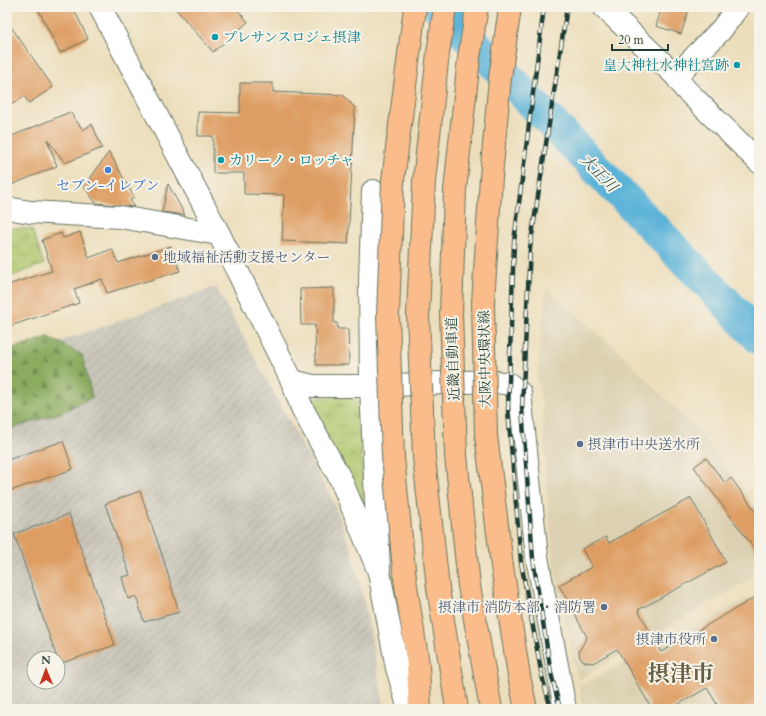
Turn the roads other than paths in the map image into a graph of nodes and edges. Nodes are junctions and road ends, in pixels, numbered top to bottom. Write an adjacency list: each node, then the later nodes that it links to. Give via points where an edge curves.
1 (100, 7): 12 (street)
2 (415, 7): 18 (main road, bridge, via 393,180 388,315 393,457 405,579 418,664)
3 (445, 7): 19 (main road, bridge, via 424,182 418,314 424,458 438,588)
4 (477, 7): 20 (main road, 近畿自動車道, bridge, via 455,190 451,314 456,455 468,578)
5 (510, 7): 16 (main road, 大阪中央環状線, bridge, via 500,78 483,303 486,435)
6 (604, 7): 8 (street)
7 (738, 7): 8 (street, via 721,30)
8 (676, 76): 9 (street, via 685,89)
9 (759, 162)
10 (373, 191): 14 (street, via 370,280)
11 (7, 208): 12 (street, via 30,212 120,217)
12 (219, 234): 13 (street)
13 (292, 381): 14 (street, via 314,386); 15 (street, via 302,408 341,480)
14 (371, 386): 15 (street); 23 (street, via 490,381 508,384 520,393 536,557)
15 (379, 572): 17 (street, via 397,668)
16 (519, 676): 21 (main road, 大阪中央環状線); 22 (main road)
17 (410, 709)
18 (420, 709)
19 (457, 709)
20 (491, 709)
21 (526, 709)
22 (532, 709)
23 (565, 709)

